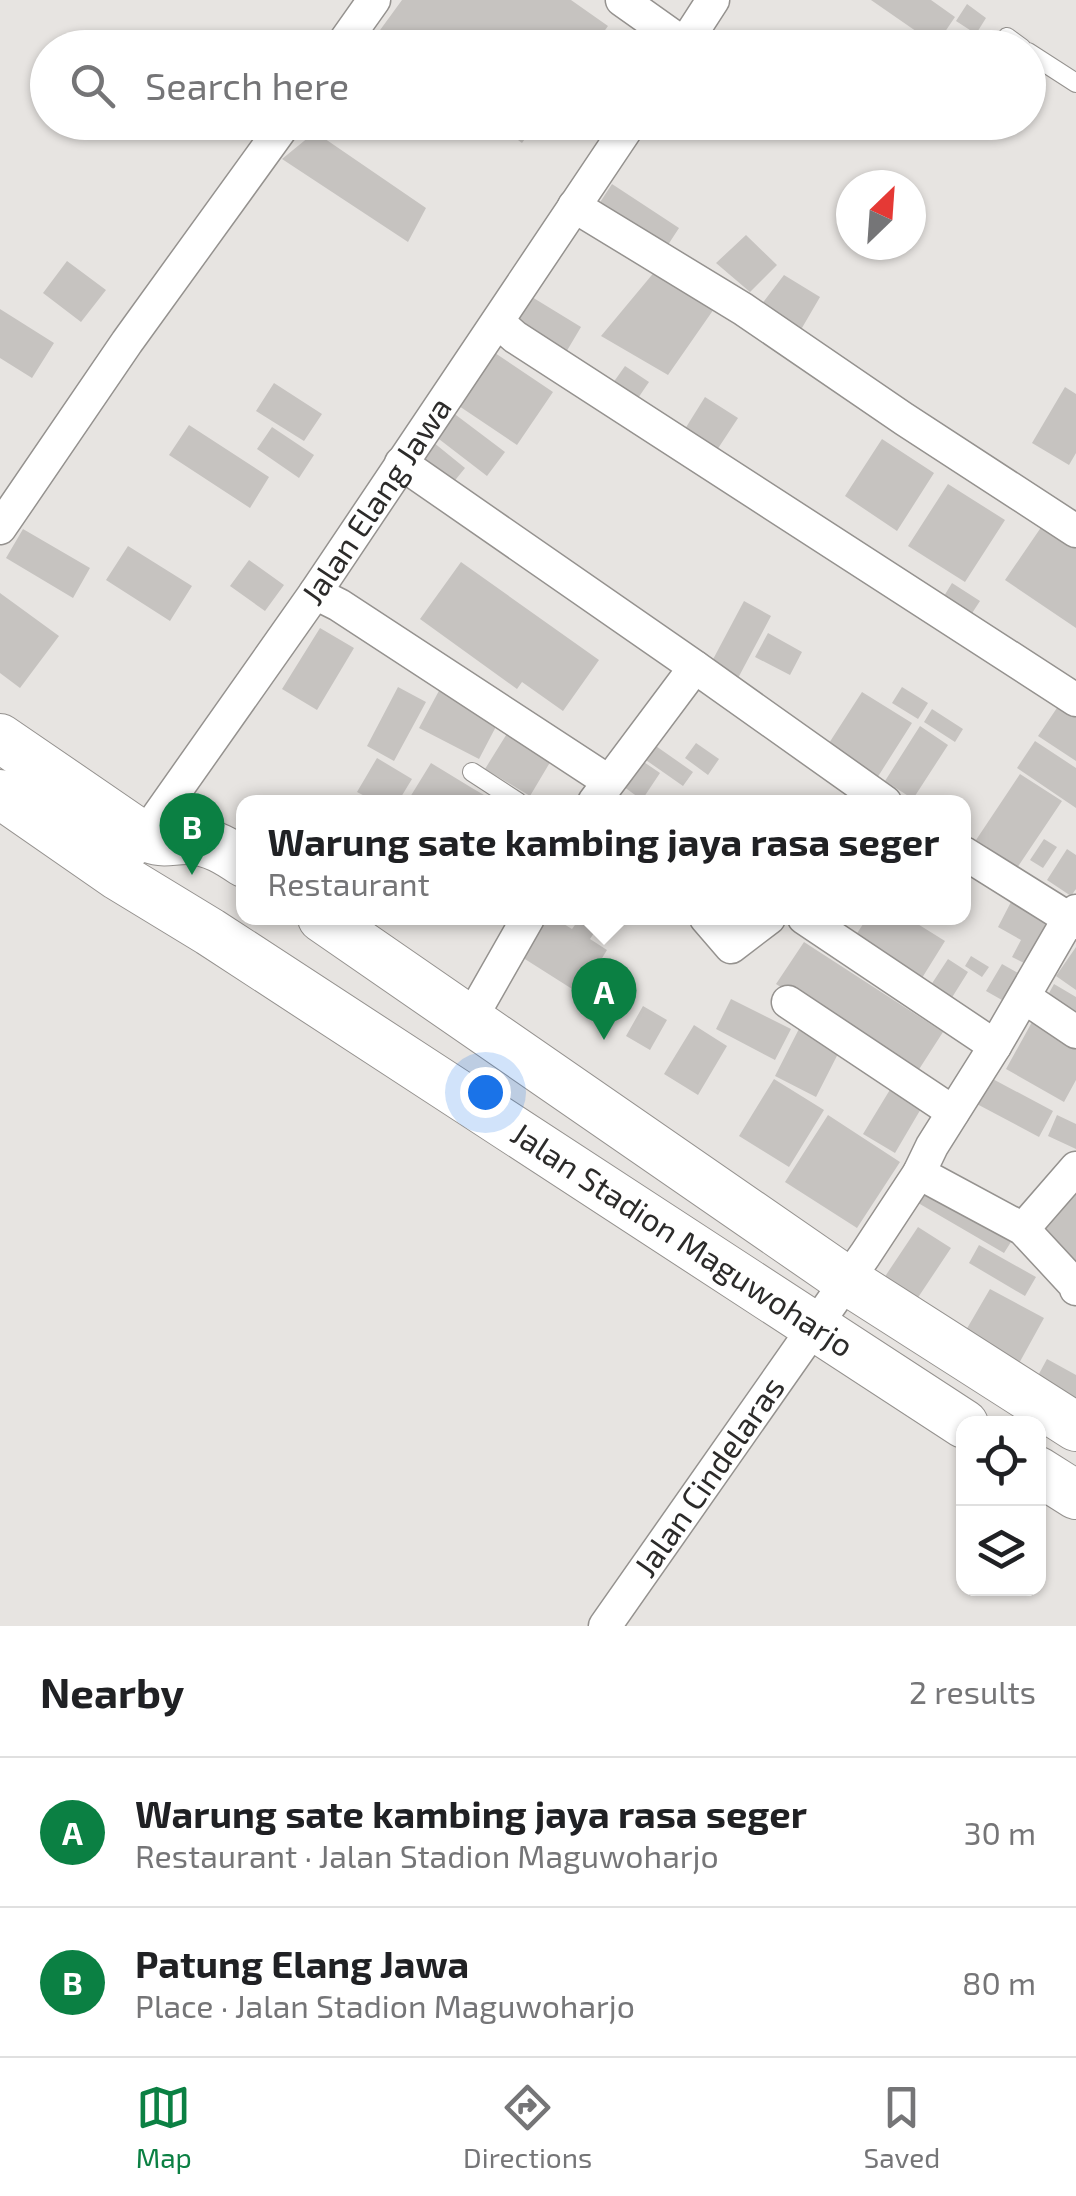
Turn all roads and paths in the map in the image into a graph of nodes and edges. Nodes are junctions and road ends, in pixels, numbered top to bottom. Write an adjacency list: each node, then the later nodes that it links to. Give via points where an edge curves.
1 (374, 0): 4 (street)
2 (622, 0): 5 (street)
3 (714, 0): 6 (street)
4 (353, 30)
5 (662, 30)
6 (694, 30)
7 (1046, 64): 8 (lane)
8 (1076, 83)
9 (273, 140): 14 (street)
10 (619, 140): 11 (street, Jalan Elang Jawa)
11 (574, 206): 12 (street, Jalan Elang Jawa); 15 (street, via 743,309)
12 (498, 322): 13 (street, Jalan Elang Jawa); 18 (street)
13 (401, 463): 16 (street, Jalan Elang Jawa); 17 (street)
14 (0, 528)
15 (1076, 530)
16 (315, 593): 21 (street); 25 (street, Jalan Elang Jawa)
17 (695, 667): 21 (street); 24 (street)
18 (1076, 700)
19 (0, 738): 25 (main road)
20 (472, 772): 23 (lane)
21 (601, 792)
22 (0, 794): 28 (main road, Jalan Stadion Maguwoharjo)
23 (507, 795)
24 (866, 795)
25 (143, 836): 27 (main road, via 162,844 209,843); 28 (street, Jalan Elang Jawa)
26 (971, 857): 30 (street)
27 (236, 858)
28 (118, 876): 36 (main road, Jalan Stadion Maguwoharjo)
29 (236, 894): 36 (main road)
30 (1073, 918): 37 (street, Jalan Cindelaras)
31 (332, 925): 39 (main road, Jalan Stadion Maguwoharjo)
32 (524, 925): 39 (street)
33 (712, 925): 34 (street, via 732,947)
34 (760, 925)
35 (814, 925): 41 (street)
36 (210, 932): 48 (main road, Jalan Stadion Maguwoharjo)
37 (1024, 997): 40 (street); 41 (street, Jalan Cindelaras)
38 (788, 1002): 42 (street)
39 (470, 1020): 46 (main road, Jalan Stadion Maguwoharjo)
40 (1076, 1032)
41 (995, 1046): 42 (street, Jalan Cindelaras)
42 (953, 1112): 44 (street, Jalan Cindelaras)
43 (1076, 1168): 45 (street)
44 (919, 1174): 45 (street); 46 (street, Jalan Cindelaras)
45 (1022, 1229): 47 (street)
46 (846, 1280): 48 (street, Jalan Cindelaras); 50 (main road, Jalan Stadion Maguwoharjo)
47 (1076, 1286)
48 (813, 1327): 49 (main road, Jalan Stadion Maguwoharjo); 53 (street, Jalan Cindelaras)
49 (956, 1419)
50 (1076, 1428)
51 (1046, 1476): 52 (main road)
52 (1076, 1495)
53 (605, 1626)

